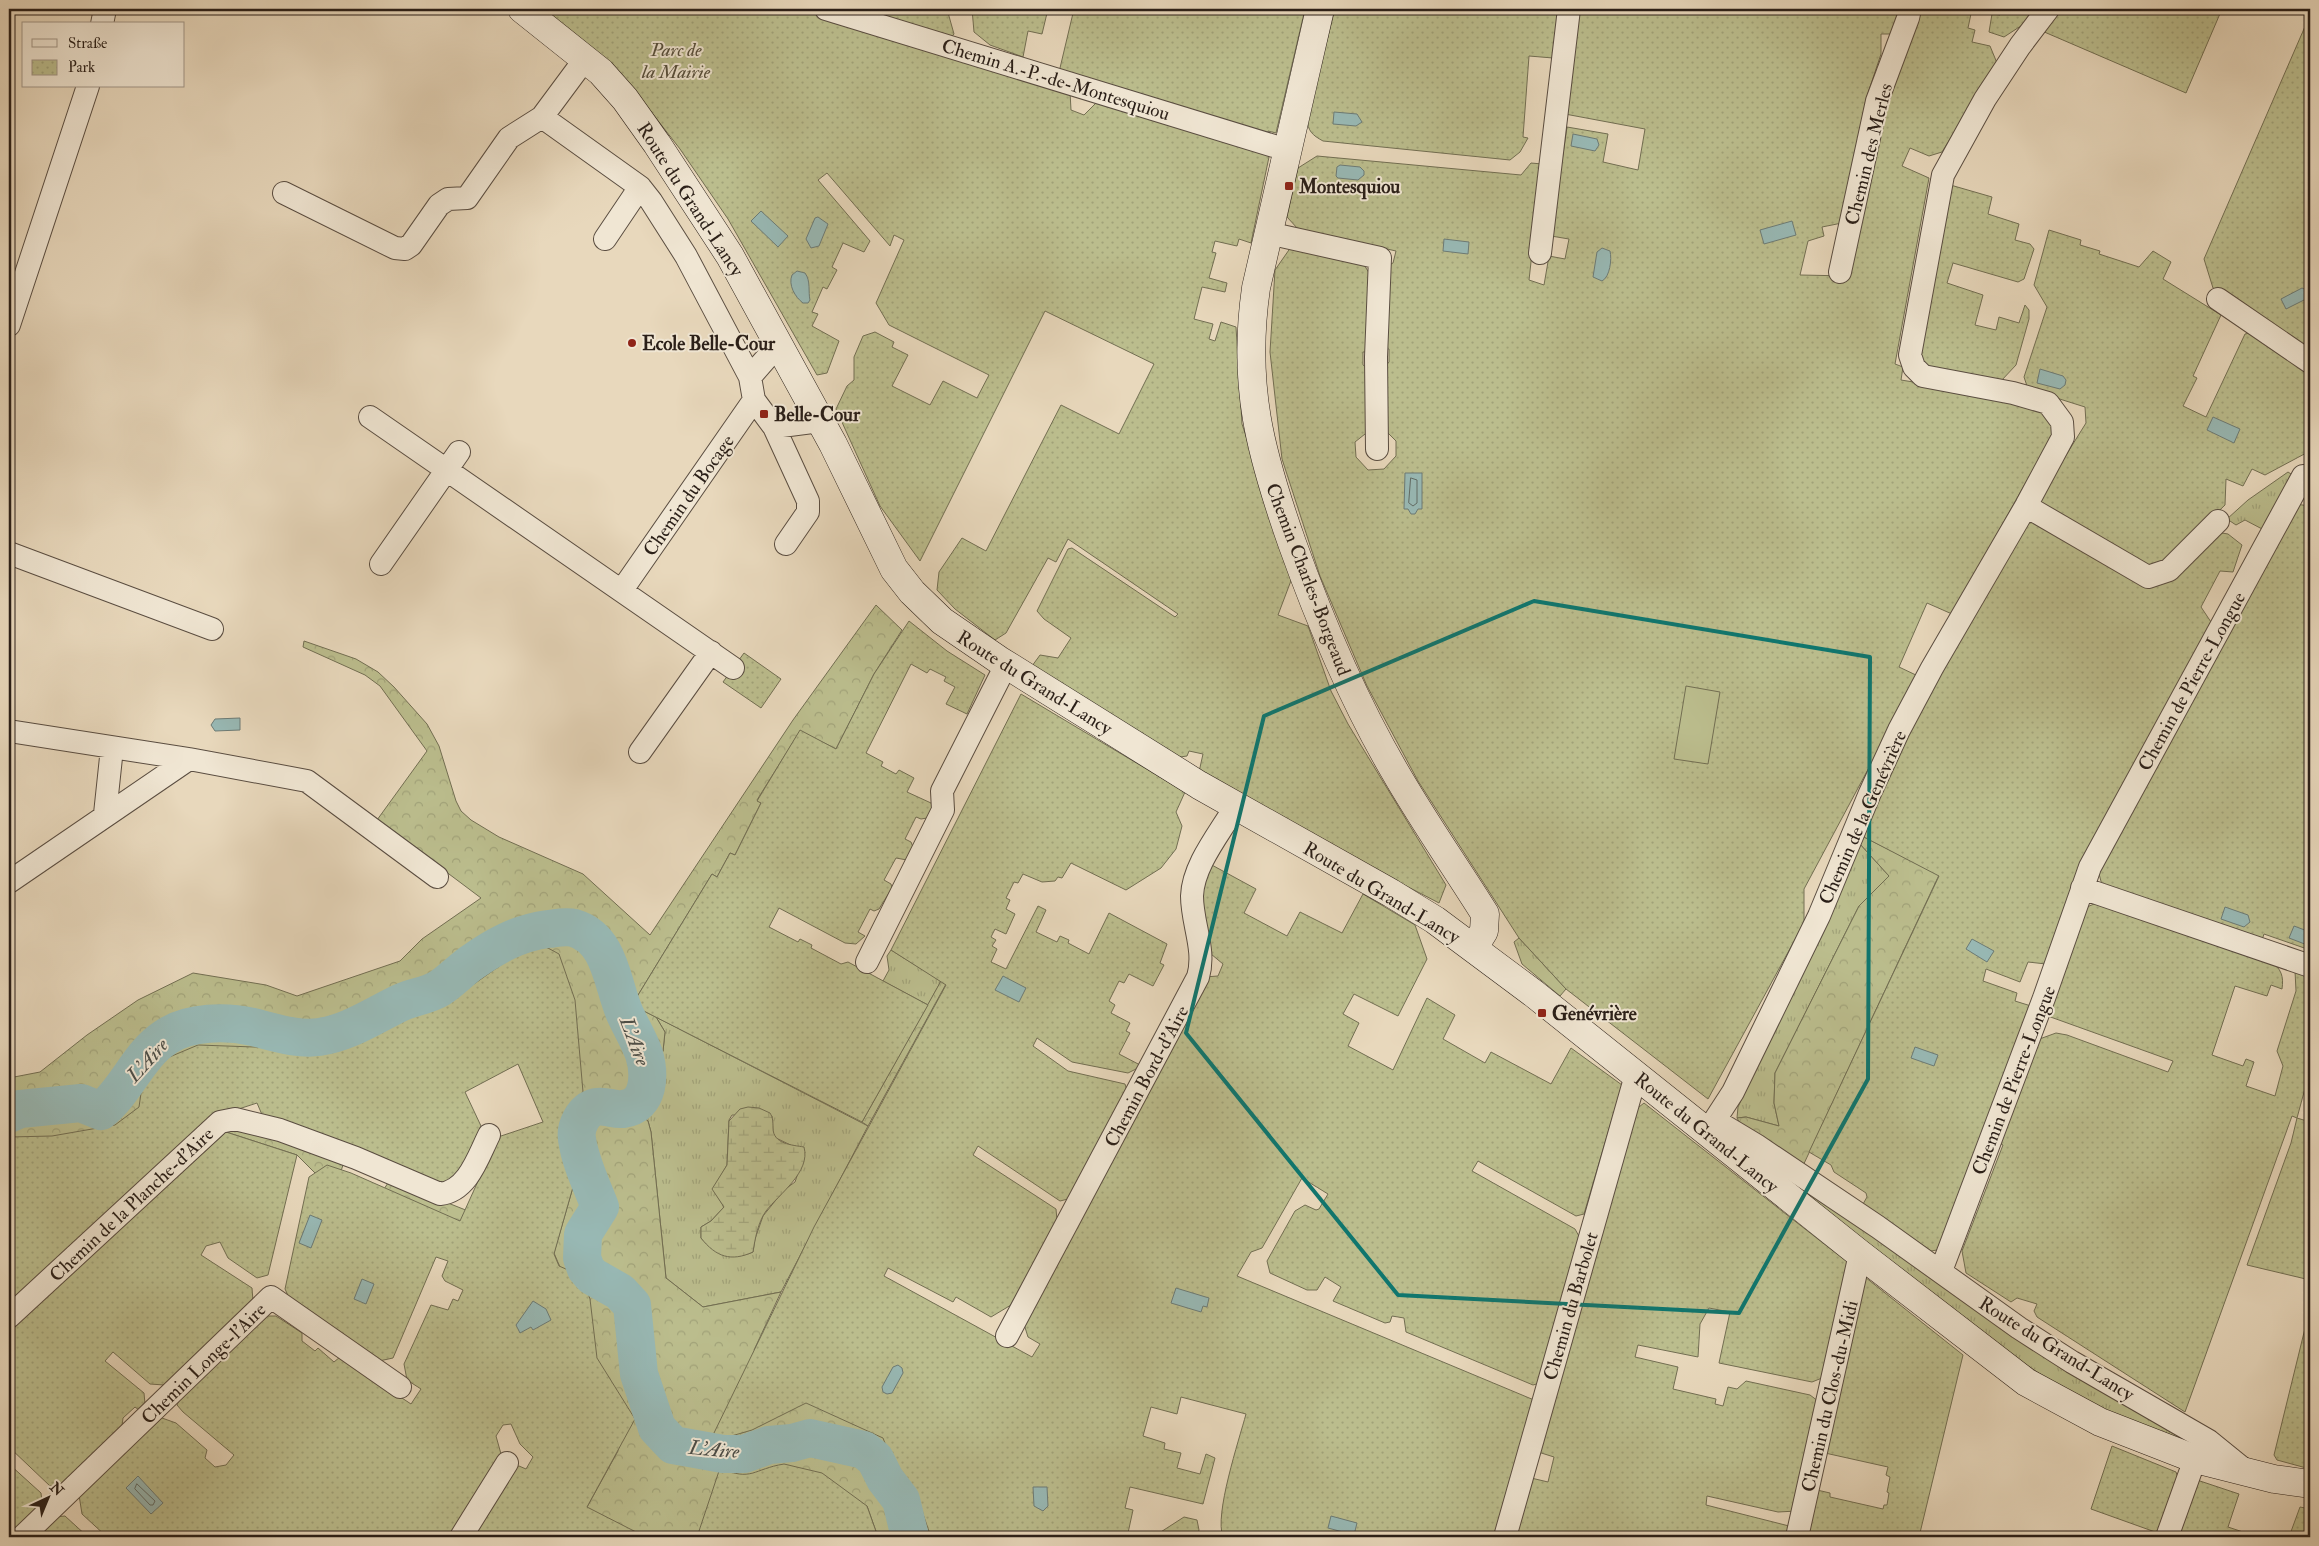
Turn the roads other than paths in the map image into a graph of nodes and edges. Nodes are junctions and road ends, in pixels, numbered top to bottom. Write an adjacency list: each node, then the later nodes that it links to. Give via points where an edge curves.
1 (105, 9): 8 (street)
2 (522, 9): 9 (street, Route du Grand-Lancy)
3 (826, 9): 12 (street, Chemin A.-P.-de-Montesquiou)
4 (1320, 9): 12 (street, Chemin Charles-Borgeaud)
5 (1569, 9): 17 (street)
6 (1910, 9): 18 (street, Chemin des Merles, via 1876,101)
7 (2048, 9): 31 (street, Chemin de la Genévrière, via 1990,92 1943,174 1910,355 1914,367 1923,376 2014,393 2048,403 2058,415 2063,438)
8 (102, 22)
9 (585, 59): 11 (street); 21 (street, Route du Grand-Lancy, via 625,99 681,178 730,256)
10 (87, 88): 20 (street)
11 (542, 117): 13 (street); 14 (street, via 509,138 466,198 448,199 439,205 405,249 395,248)
12 (1287, 150): 15 (street, Chemin Charles-Borgeaud)
13 (640, 187): 16 (street); 23 (street, via 686,256)
14 (284, 193)
15 (1268, 233): 28 (street, via 1380,258); 50 (street, Chemin Charles-Borgeaud, via 1252,314 1251,354 1254,406 1270,480 1309,590 1348,683 1394,770 1485,914 1484,930)
16 (605, 239)
17 (1540, 253)
18 (1840, 272)
19 (2218, 299): 22 (street)
20 (9, 325)
21 (777, 346): 23 (street); 26 (street, Route du Grand-Lancy)
22 (2310, 362)
23 (750, 377): 24 (street)
24 (754, 400): 27 (street); 36 (street, Chemin du Bocage)
25 (370, 416): 29 (street)
26 (820, 421): 27 (street); 39 (street, Route du Grand-Lancy, via 902,581 942,621)
27 (774, 427): 33 (street, via 808,501 808,512)
28 (1377, 449)
29 (453, 461): 35 (street); 36 (street)
30 (2303, 476): 49 (street, Chemin de Pierre-Longue, via 2136,780 2090,866)
31 (2026, 506): 32 (street, via 2148,576 2169,570); 54 (street, Chemin de la Genévrière, via 1899,730 1819,916 1734,1092)
32 (2218, 521)
33 (786, 544)
34 (9, 553): 37 (street)
35 (381, 564)
36 (622, 590): 38 (street)
37 (212, 629)
38 (711, 652): 40 (street); 43 (street)
39 (1006, 665): 45 (street, Route du Grand-Lancy); 51 (street, via 942,791 943,810)
40 (733, 668)
41 (9, 731): 42 (street)
42 (112, 748): 44 (street); 46 (street)
43 (640, 752)
44 (189, 759): 46 (street); 47 (street, via 307,781)
45 (1235, 807): 50 (street, Route du Grand-Lancy, via 1391,893); 59 (street, Chemin Bord-d'Aire, via 1201,864 1194,883 1193,907 1201,953 1198,976)
46 (105, 814): 48 (street)
47 (438, 877)
48 (9, 882)
49 (2082, 888): 52 (street); 57 (street, Chemin de Pierre-Longue)
50 (1474, 947): 53 (street, Route du Grand-Lancy)
51 (867, 962)
52 (2310, 966)
53 (1636, 1075): 54 (street, Route du Grand-Lancy); 67 (street, Chemin du Barbolet)
54 (1712, 1127): 56 (street, Route du Grand-Lancy); 57 (street, Route du Grand-Lancy, via 1764,1150)
55 (489, 1135): 58 (street, Chemin de la Planche-d'Aire, via 470,1174 457,1189 440,1194 280,1130 235,1119 220,1122)
56 (1860, 1254): 61 (street, Route du Grand-Lancy, via 2033,1386 2100,1422); 68 (street, Chemin du Clos-du-Midi)
57 (1941, 1271): 63 (street, Route du Grand-Lancy, via 1998,1314 2072,1362 2209,1440)
58 (9, 1317)
59 (1006, 1336)
60 (400, 1387): 65 (street, Chemin Longe-l'Aire, via 271,1297)
61 (2195, 1459): 63 (street, Route du Grand-Lancy); 69 (street)
62 (506, 1463): 66 (street)
63 (2249, 1473): 64 (street, Route du Grand-Lancy)
64 (2310, 1484)
65 (22, 1537)
66 (461, 1537)
67 (1505, 1537)
68 (1797, 1537)
69 (2167, 1537)

